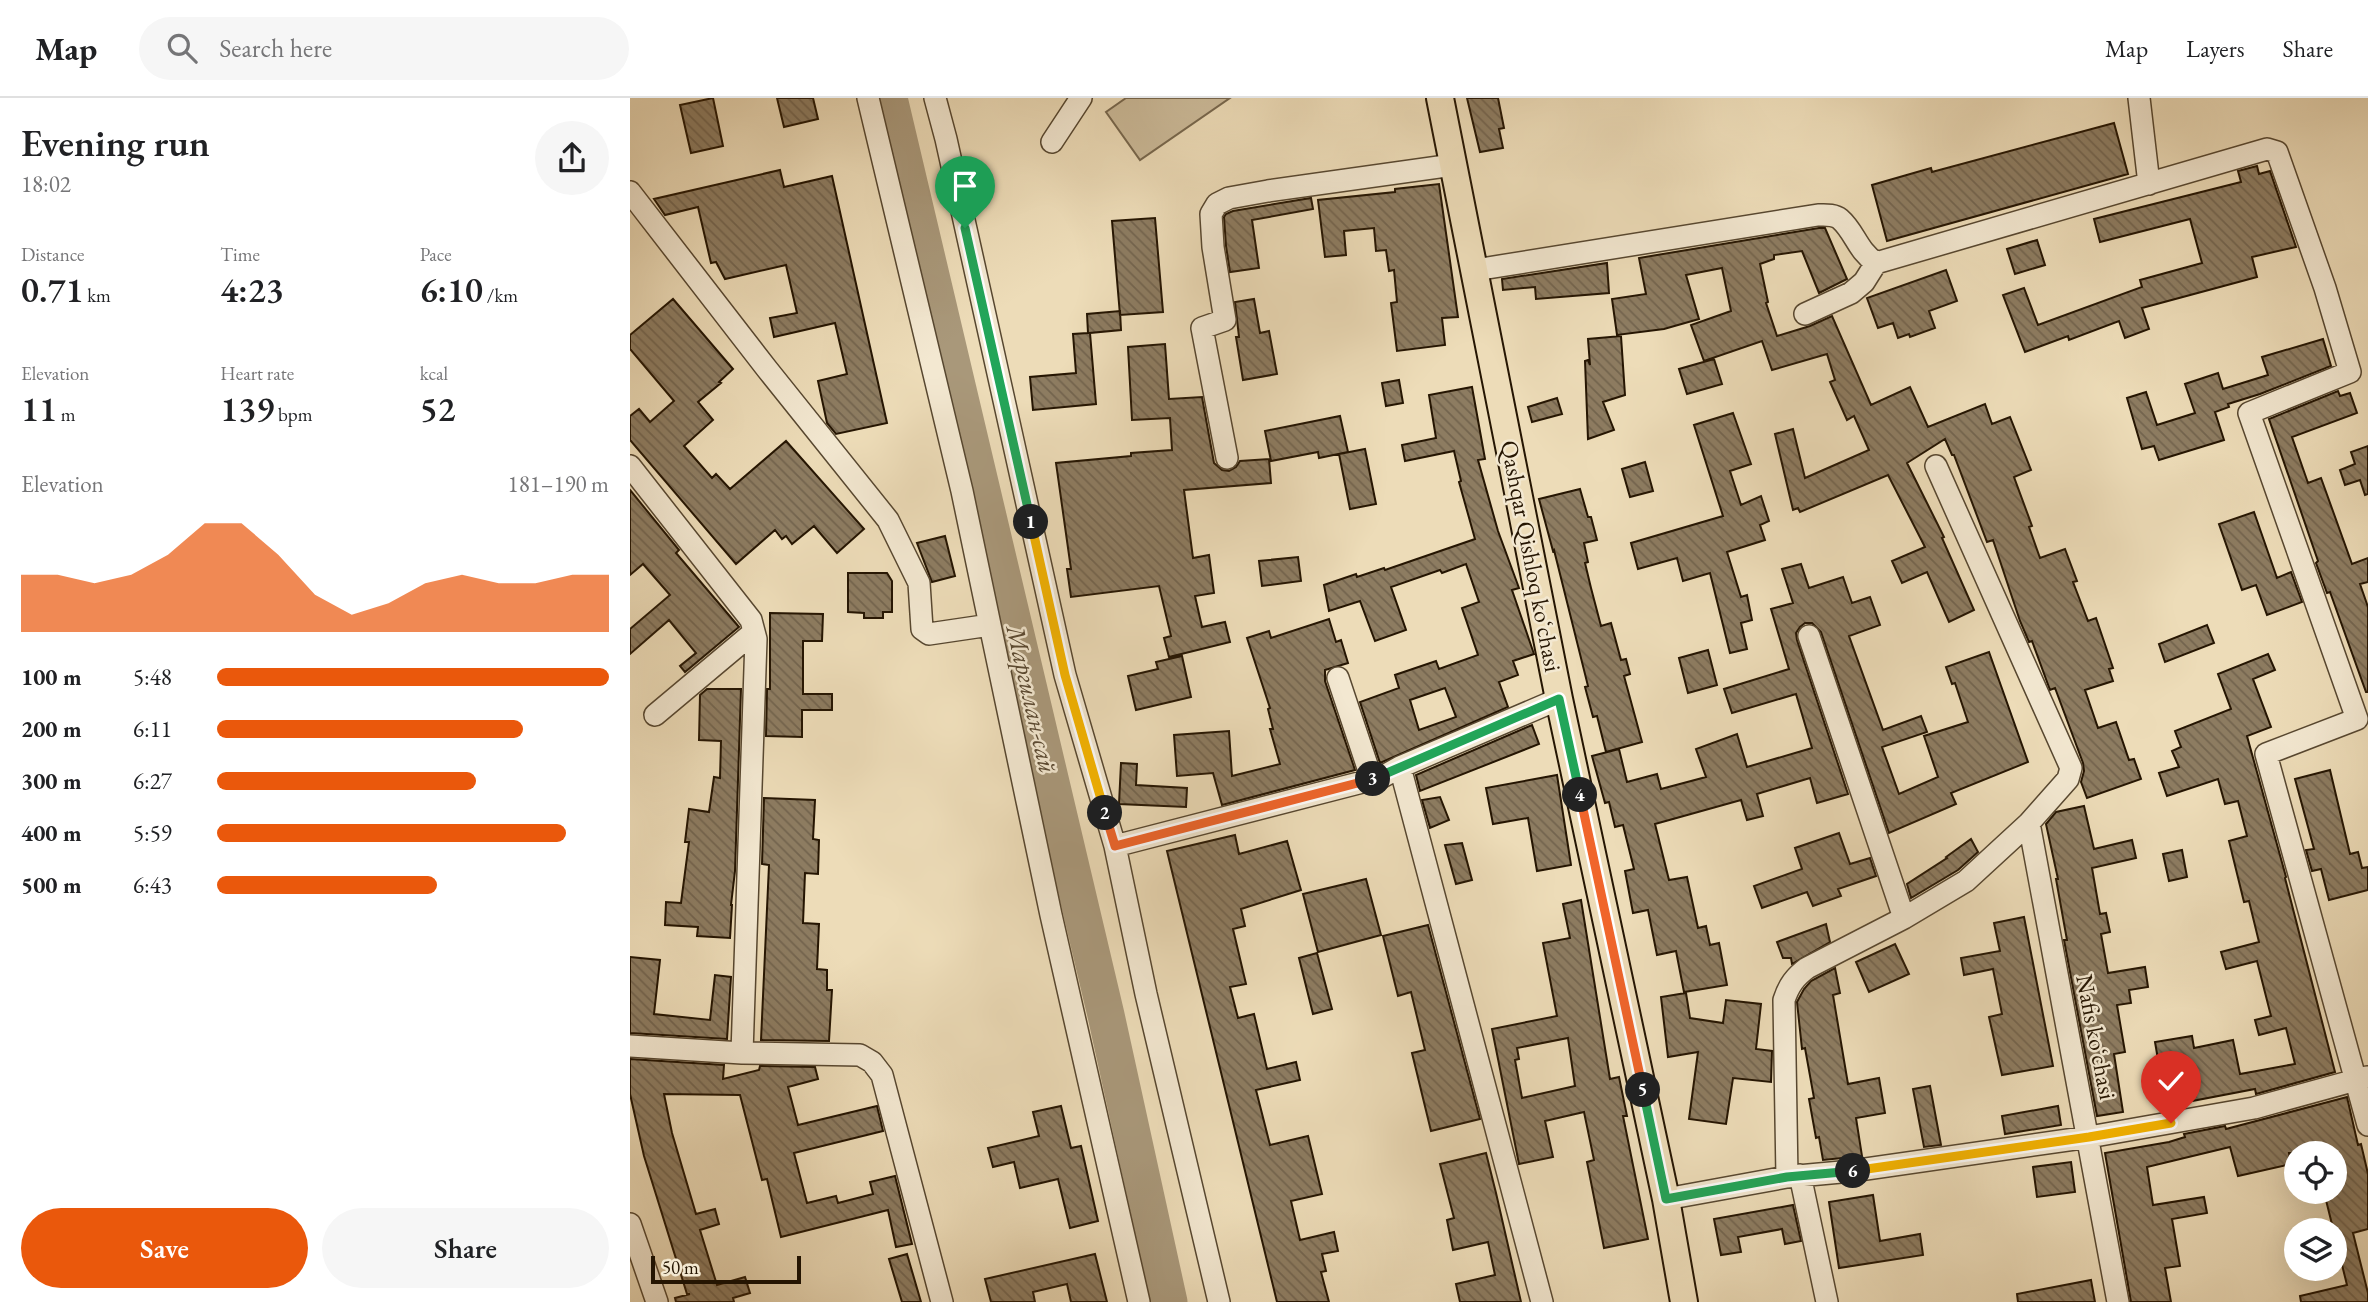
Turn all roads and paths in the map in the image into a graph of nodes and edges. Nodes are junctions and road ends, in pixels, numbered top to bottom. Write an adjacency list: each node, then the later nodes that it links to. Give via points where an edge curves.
1 (868, 98): 16 (street)
2 (934, 98): 25 (street, via 1065,675)
3 (1081, 98): 6 (street)
4 (1440, 98): 7 (main road, Qashqar Qishloq koʻchasi)
5 (2139, 98): 8 (street)
6 (1052, 142)
7 (1453, 165): 11 (main road, Qashqar Qishloq koʻchasi); 13 (street, via 1268,191 1217,204 1211,214 1213,247 1225,320 1202,328)
8 (2149, 184): 10 (street); 29 (street, via 2267,149 2277,152 2350,372 2249,412 2357,719 2266,754)
9 (630, 192): 16 (street, via 888,520 919,583 922,629 929,634)
10 (1876, 263): 11 (street, via 1865,256 1840,219 1818,215); 12 (street, via 1851,293)
11 (1475, 270): 20 (main road, Qashqar Qishloq koʻchasi)
12 (1805, 314)
13 (1227, 458)
14 (630, 466): 17 (street, via 751,620)
15 (1936, 466): 24 (street, via 2071,768 2068,779)
16 (990, 625): 37 (street)
17 (754, 632): 21 (street); 28 (street)
18 (1810, 636): 26 (street)
19 (1338, 678): 23 (street)
20 (1559, 699): 22 (street); 33 (main road, Qashqar Qishloq koʻchasi)
21 (655, 715)
22 (1400, 767): 23 (street); 39 (street)
23 (1372, 780): 25 (street)
24 (2029, 823): 26 (street, via 1966,881); 31 (street, Nafis koʻchasi)
25 (1115, 846): 38 (street)
26 (1903, 918): 32 (street, via 1807,968 1788,988 1784,1000)
27 (630, 1046): 28 (street)
28 (742, 1053): 36 (street, via 860,1055 872,1062 882,1075)
29 (2362, 1079): 30 (street); 31 (street, via 2254,1108)
30 (2368, 1125)
31 (2089, 1137): 32 (street); 42 (street, Nafis koʻchasi)
32 (1793, 1176): 33 (street); 41 (street)
33 (1666, 1199): 40 (main road, Qashqar Qishloq koʻchasi)
34 (630, 1224): 35 (street)
35 (657, 1302)
36 (942, 1302)
37 (1139, 1302)
38 (1219, 1302)
39 (1542, 1302)
40 (1684, 1302)
41 (1827, 1302)
42 (2118, 1302)

